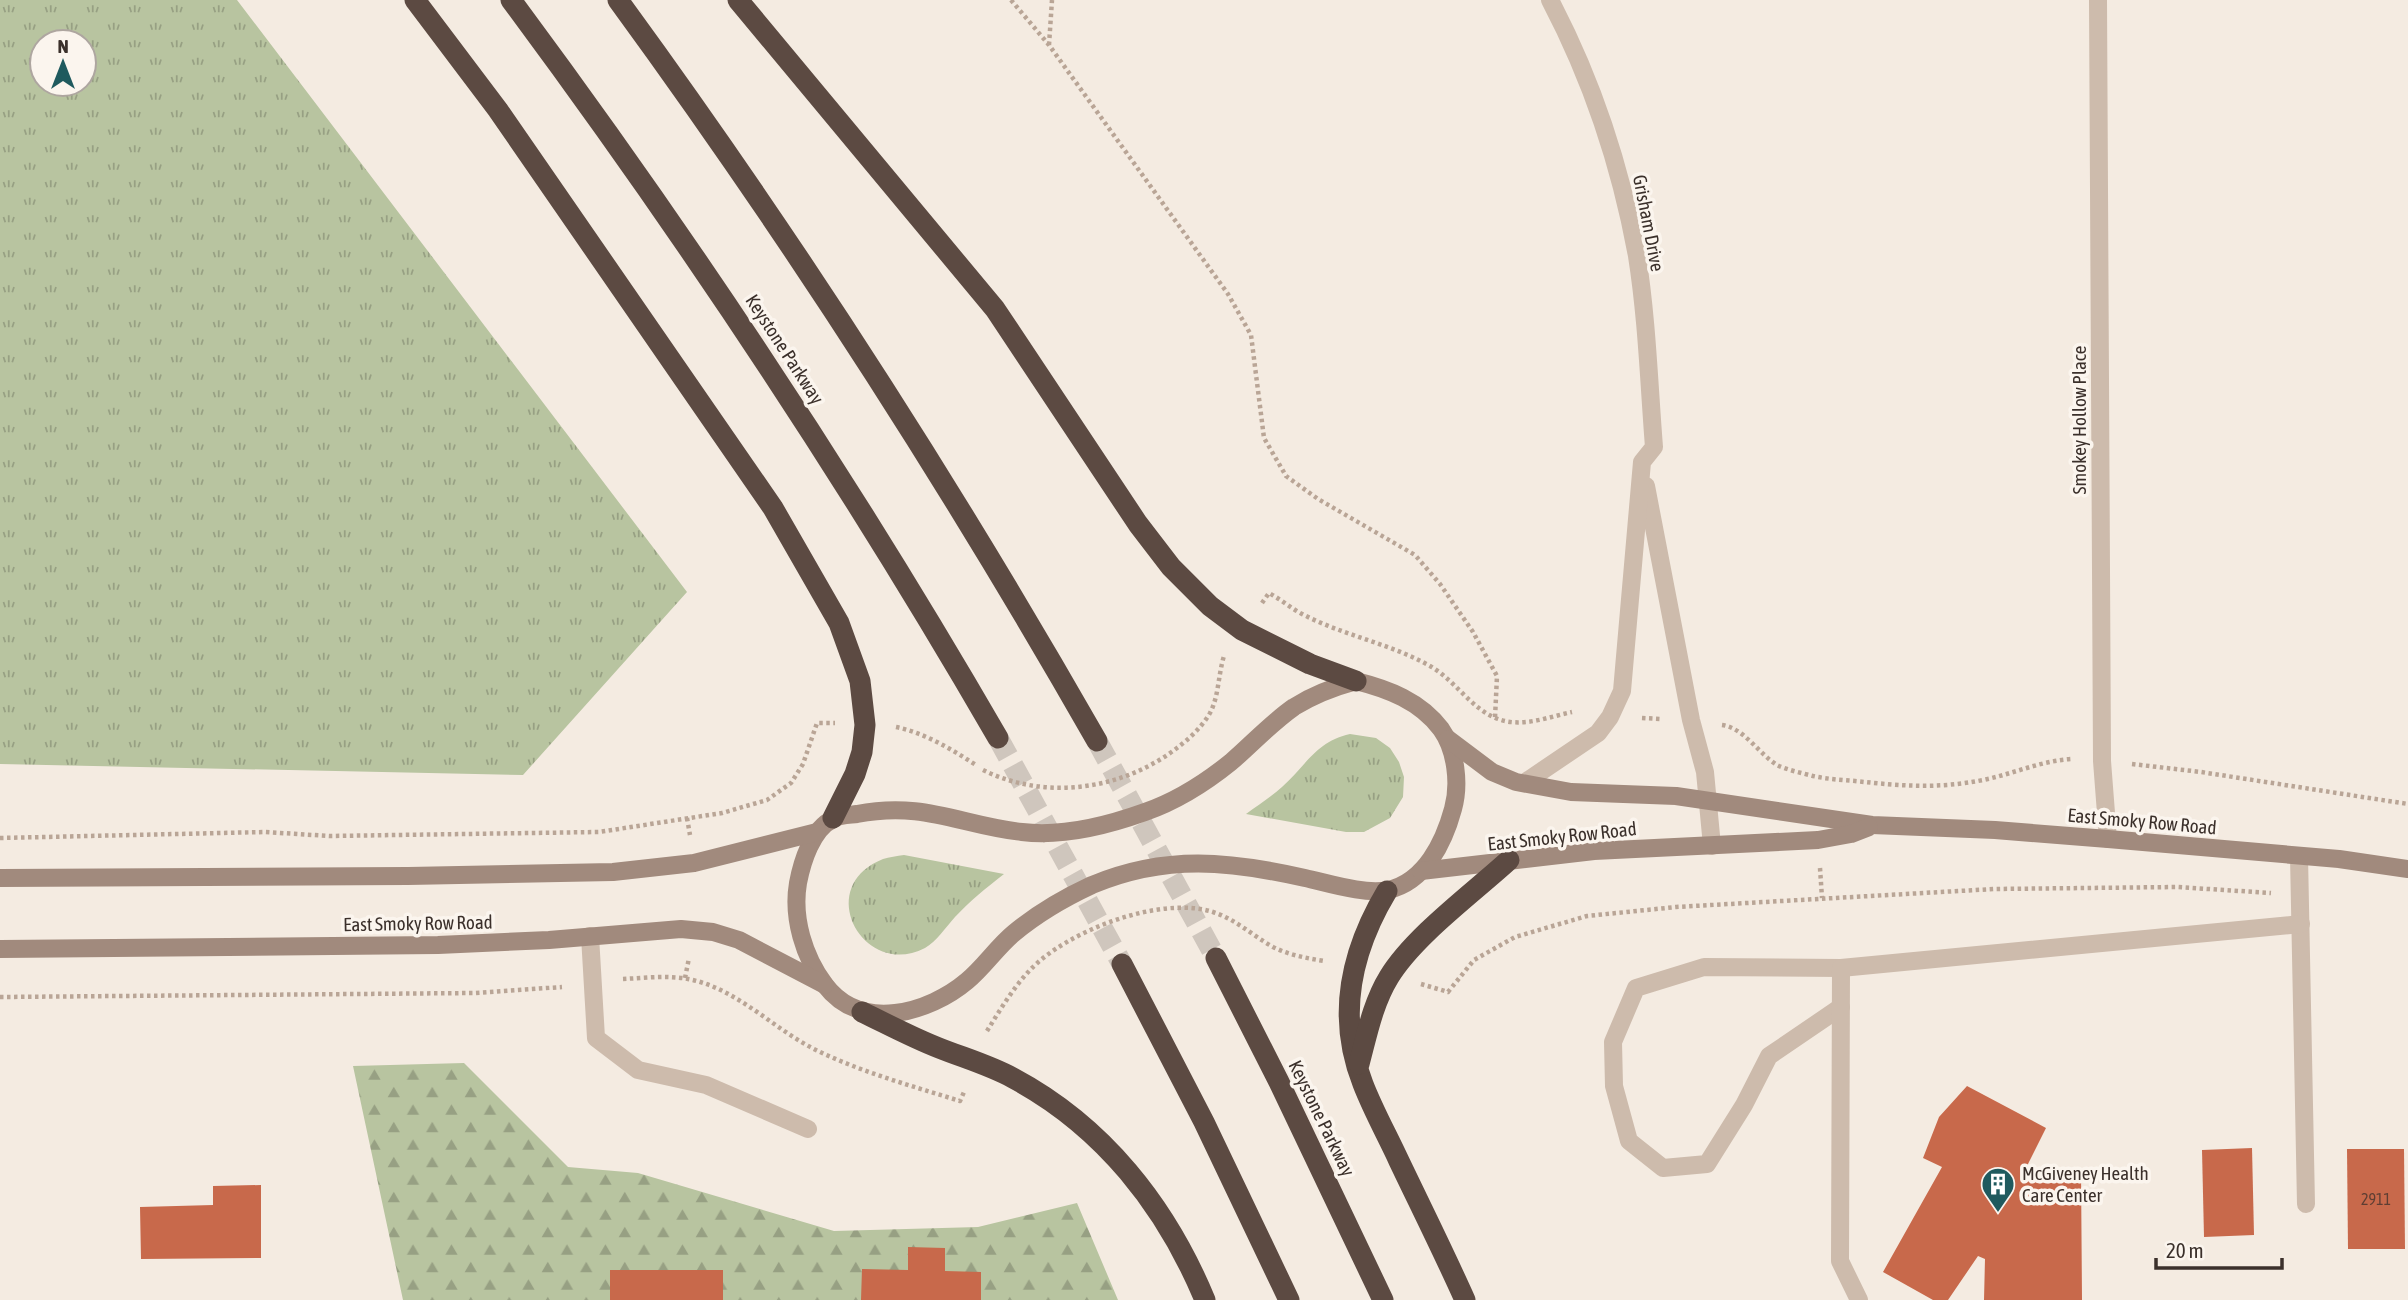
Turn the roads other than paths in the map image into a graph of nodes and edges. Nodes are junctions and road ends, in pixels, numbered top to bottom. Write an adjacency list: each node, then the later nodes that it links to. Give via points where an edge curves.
1 (415, 0): 14 (highway, via 498,110 773,508 839,623 860,681 865,725 855,774)
2 (511, 0): 9 (highway, Keystone Parkway, via 750,336 872,526)
3 (618, 0): 11 (highway, via 771,215 862,354 945,483)
4 (738, 0): 8 (highway, via 995,309 1171,567 1242,630)
5 (1550, 0): 7 (street, Grisham Drive, via 1592,95 1620,176 1637,258 1654,447)
6 (2098, 0): 16 (street, Smokey Hollow Place, via 2102,761)
7 (1642, 462): 12 (street, Grisham Drive, via 1622,691 1598,733); 13 (street, Grisham Drive)
8 (1356, 681): 10 (street, via 1410,701 1427,712); 14 (street, via 1297,705 1203,783 1174,800 1101,825 1068,832 1021,832 900,809 880,809)
9 (998, 738)
10 (1448, 739): 12 (street, East Smoky Row Road, via 1492,772); 21 (street, via 1455,800 1436,852)
11 (1097, 741)
12 (1524, 783): 13 (street, East Smoky Row Road, via 1571,792 1641,793)
13 (1709, 801): 15 (street, East Smoky Row Road); 17 (street, Grisham Drive)
14 (825, 825): 22 (street, via 694,863 613,872); 30 (street, via 801,869 796,893 796,912 807,950)
15 (1872, 825): 16 (street, East Smoky Row Road); 17 (street, East Smoky Row Road, via 1818,840)
16 (2108, 839): 18 (street, East Smoky Row Road)
17 (1712, 846): 19 (street, East Smoky Row Road)
18 (2299, 856): 20 (street, East Smoky Row Road); 24 (street)
19 (1509, 860): 21 (street, East Smoky Row Road); 33 (highway, via 1417,942 1390,975 1377,1000)
20 (2408, 869)
21 (1421, 871): 23 (street)
22 (0, 878)
23 (1387, 891): 32 (street, via 1219,863 1155,867 1065,898 1010,936 951,993 894,1014); 33 (highway, via 1371,918 1353,967 1349,998)
24 (2301, 924): 29 (street); 35 (street)
25 (590, 936): 26 (street, East Smoky Row Road, via 438,945); 30 (street, East Smoky Row Road, via 681,929 713,932 739,940); 34 (street, via 596,1038 638,1070 706,1085)
26 (0, 949)
27 (1216, 958): 38 (highway, Keystone Parkway)
28 (1122, 964): 37 (highway)
29 (1841, 968): 31 (street); 31 (street, via 1704,967 1636,988 1613,1042 1614,1086 1629,1141 1663,1168 1707,1164 1769,1056)
30 (825, 985): 32 (street, via 845,1004)
31 (1841, 1007): 40 (street, via 1840,1261)
32 (862, 1012): 36 (highway, via 938,1048 977,1060 1075,1118 1128,1170 1166,1227)
33 (1358, 1069): 39 (highway)
34 (808, 1129)
35 (2306, 1204)
36 (1205, 1300)
37 (1289, 1300)
38 (1383, 1300)
39 (1465, 1300)
40 (1859, 1300)

